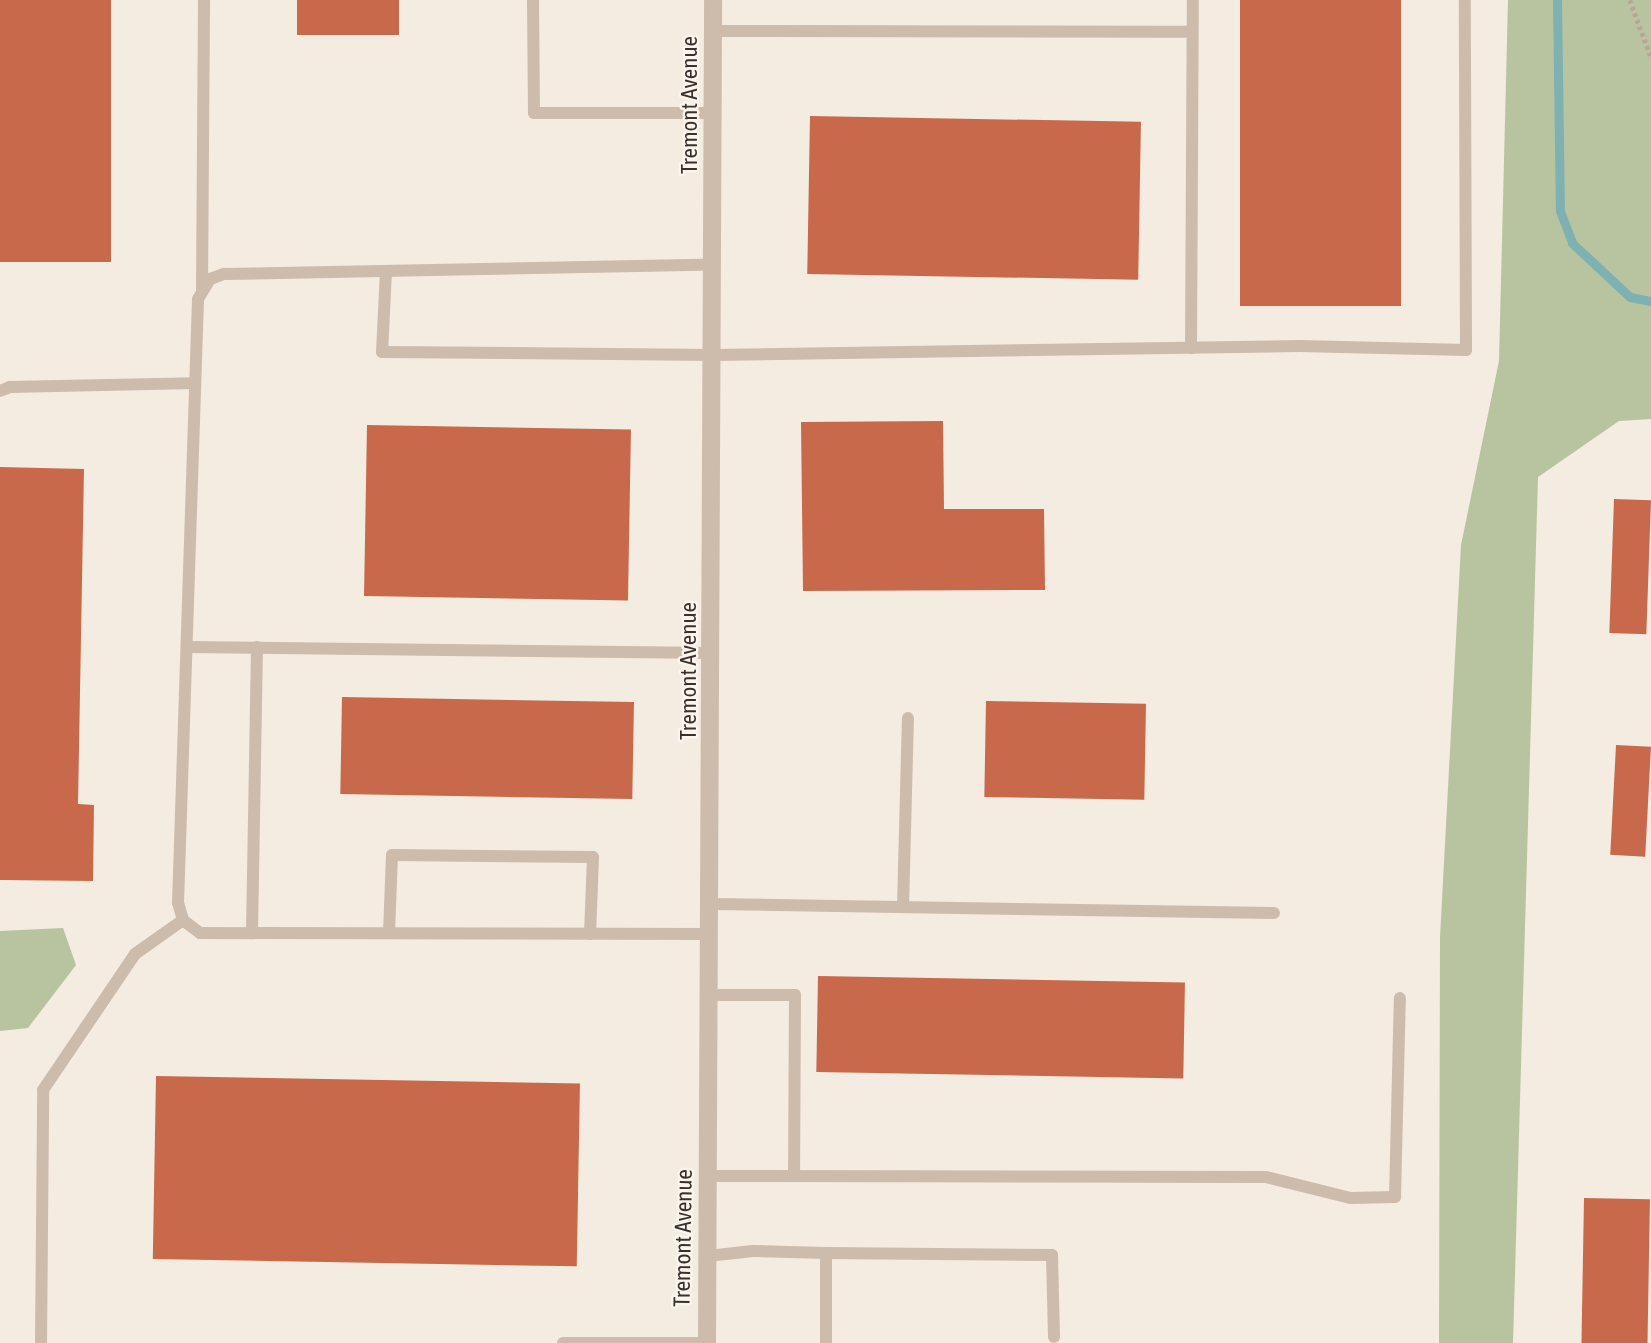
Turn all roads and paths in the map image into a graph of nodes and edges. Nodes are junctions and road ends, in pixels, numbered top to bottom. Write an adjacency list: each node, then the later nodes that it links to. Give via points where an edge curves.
1 (204, 0): 13 (lane)
2 (533, 0): 10 (lane, via 534,113)
3 (713, 0): 7 (street, Tremont Avenue)
4 (1193, 0): 8 (lane)
5 (1465, 0): 14 (lane, via 1466,351)
6 (1630, 0): 9 (path)
7 (714, 31): 8 (lane); 10 (street, Tremont Avenue)
8 (1192, 32): 14 (lane)
9 (1651, 57)
10 (715, 113): 11 (street, Tremont Avenue)
11 (714, 265): 12 (lane); 15 (street, Tremont Avenue)
12 (386, 271): 13 (lane, via 224,274 210,279); 15 (lane, via 382,352)
13 (202, 291): 16 (lane)
14 (1191, 348): 15 (lane)
15 (714, 355): 20 (street, Tremont Avenue)
16 (195, 383): 17 (lane, via 10,387); 18 (lane)
17 (0, 391)
18 (187, 647): 19 (lane); 25 (lane, via 178,903)
19 (257, 647): 20 (lane); 26 (lane)
20 (713, 653): 22 (street, Tremont Avenue)
21 (908, 718): 23 (lane)
22 (711, 904): 23 (lane); 29 (street, Tremont Avenue)
23 (903, 907): 24 (lane)
24 (1274, 913)
25 (183, 920): 26 (lane, via 200,933); 37 (lane, via 135,954 43,1090)
26 (251, 933): 27 (lane)
27 (389, 933): 28 (lane); 28 (lane, via 392,855 593,857)
28 (590, 934): 29 (lane)
29 (710, 934): 30 (street, Tremont Avenue)
30 (710, 995): 32 (street, Tremont Avenue); 33 (lane, via 795,995)
31 (1400, 998): 33 (lane, via 1395,1197 1350,1198 1266,1177)
32 (709, 1176): 33 (lane); 35 (street, Tremont Avenue)
33 (794, 1176)
34 (826, 1253): 35 (lane, via 753,1251); 36 (lane, via 1052,1255); 40 (lane)
35 (708, 1256): 39 (street, Tremont Avenue)
36 (1054, 1337)
37 (41, 1343)
38 (563, 1343): 39 (lane)
39 (707, 1343)
40 (826, 1343)

